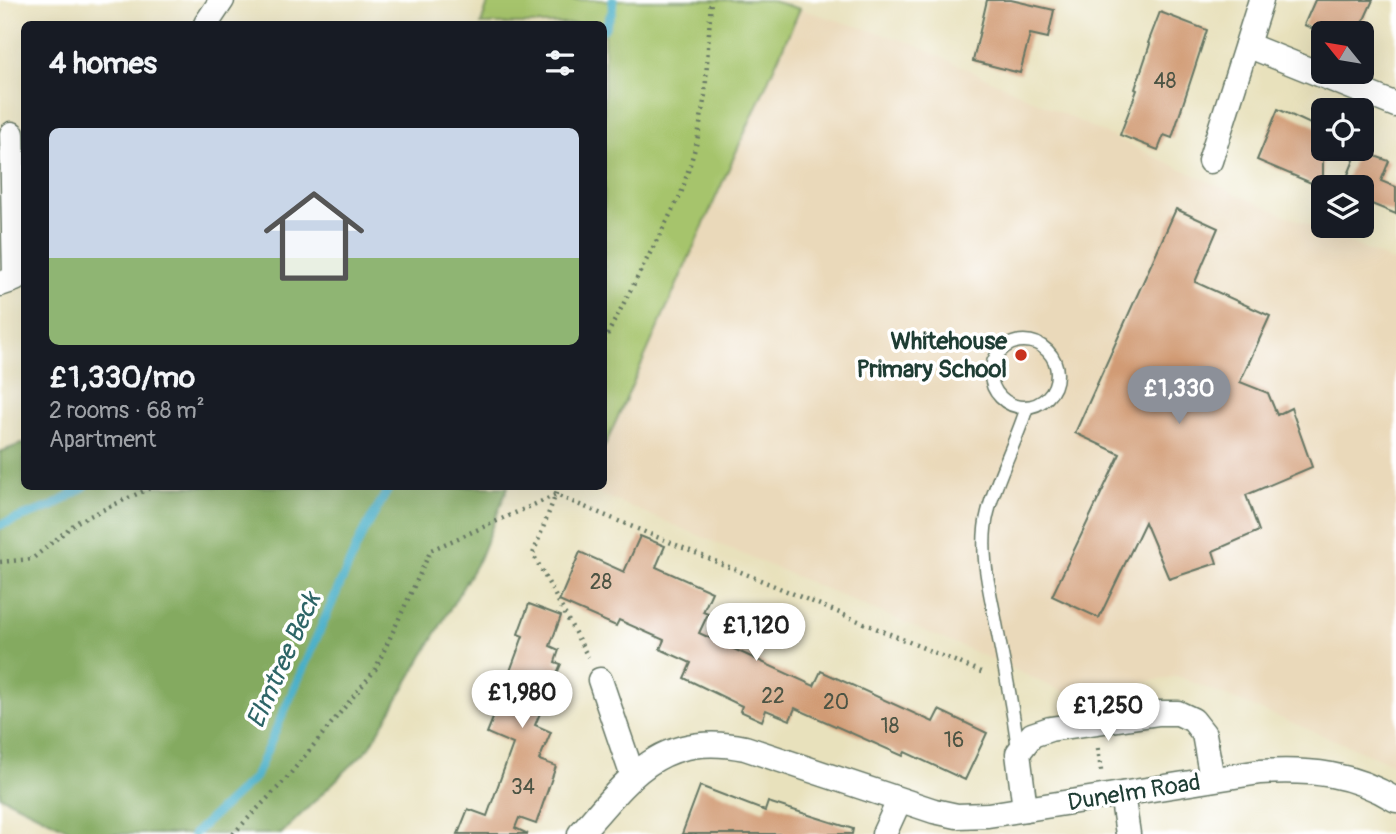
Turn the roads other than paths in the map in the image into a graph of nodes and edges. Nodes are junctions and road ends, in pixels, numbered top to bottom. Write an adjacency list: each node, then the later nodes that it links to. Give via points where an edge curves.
1 (222, 0): 3 (street)
2 (1261, 0): 4 (street)
3 (208, 21)
4 (1247, 45): 5 (street); 7 (street)
5 (1396, 106)
6 (12, 133): 8 (street)
7 (1210, 161)
8 (13, 281)
9 (1027, 407): 9 (lane, via 1050,395 1058,374 1050,353 1019,341 1000,351 991,381 1002,399); 11 (lane, via 987,513 984,543)
10 (600, 680): 12 (street)
11 (1018, 753): 13 (street, via 1032,735 1050,729 1178,713 1193,720 1204,734); 17 (street)
12 (632, 775): 16 (street, Dunelm Road, via 674,750 722,743); 18 (street, Dunelm Road)
13 (1212, 779): 14 (street, Dunelm Road); 15 (street, Dunelm Road, via 1291,770 1334,773)
14 (1122, 794): 17 (street, Dunelm Road); 20 (street)
15 (1396, 800)
16 (899, 801): 17 (street, Dunelm Road, via 957,816); 19 (street)
17 (1025, 809)
18 (580, 834)
19 (884, 834)
20 (1128, 834)

